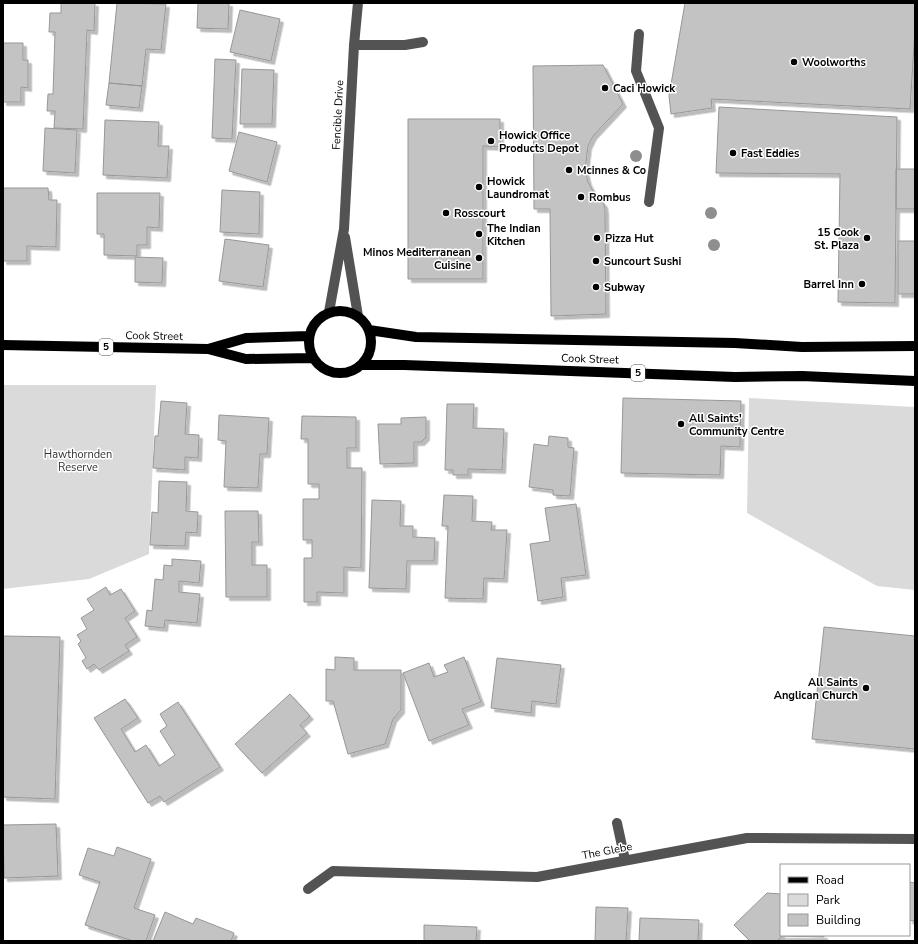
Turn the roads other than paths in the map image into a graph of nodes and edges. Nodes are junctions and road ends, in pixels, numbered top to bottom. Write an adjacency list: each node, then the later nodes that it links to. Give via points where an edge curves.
1 (358, 3): 4 (street, Fencible Drive)
2 (639, 34): 5 (street, via 636,71 659,128)
3 (423, 42): 4 (street, via 405,45)
4 (354, 45): 6 (street, Fencible Drive)
5 (649, 202)
6 (344, 229): 7 (street, Fencible Drive); 8 (street, Fencible Drive)
7 (329, 312): 8 (main road, via 340,310); 10 (main road, via 313,326)
8 (358, 316): 9 (main road)
9 (369, 330): 12 (main road, Cook Street, via 416,337 735,342 802,346); 15 (main road, via 371,343 368,355)
10 (309, 336): 13 (main road, Cook Street / 5, via 246,338); 14 (main road, via 309,347)
11 (3, 345): 13 (main road, Cook Street / 5)
12 (915, 346)
13 (208, 349): 14 (main road, Cook Street / 5, via 246,359)
14 (314, 358): 15 (main road, 5, via 323,368 335,372 349,371)
15 (361, 365): 16 (main road, Cook Street / 5)
16 (915, 381)
17 (617, 823): 19 (street)
18 (915, 839): 19 (street, The Glebe, via 747,838)
19 (625, 860): 20 (street, The Glebe, via 537,877 333,871)
20 (308, 889)

